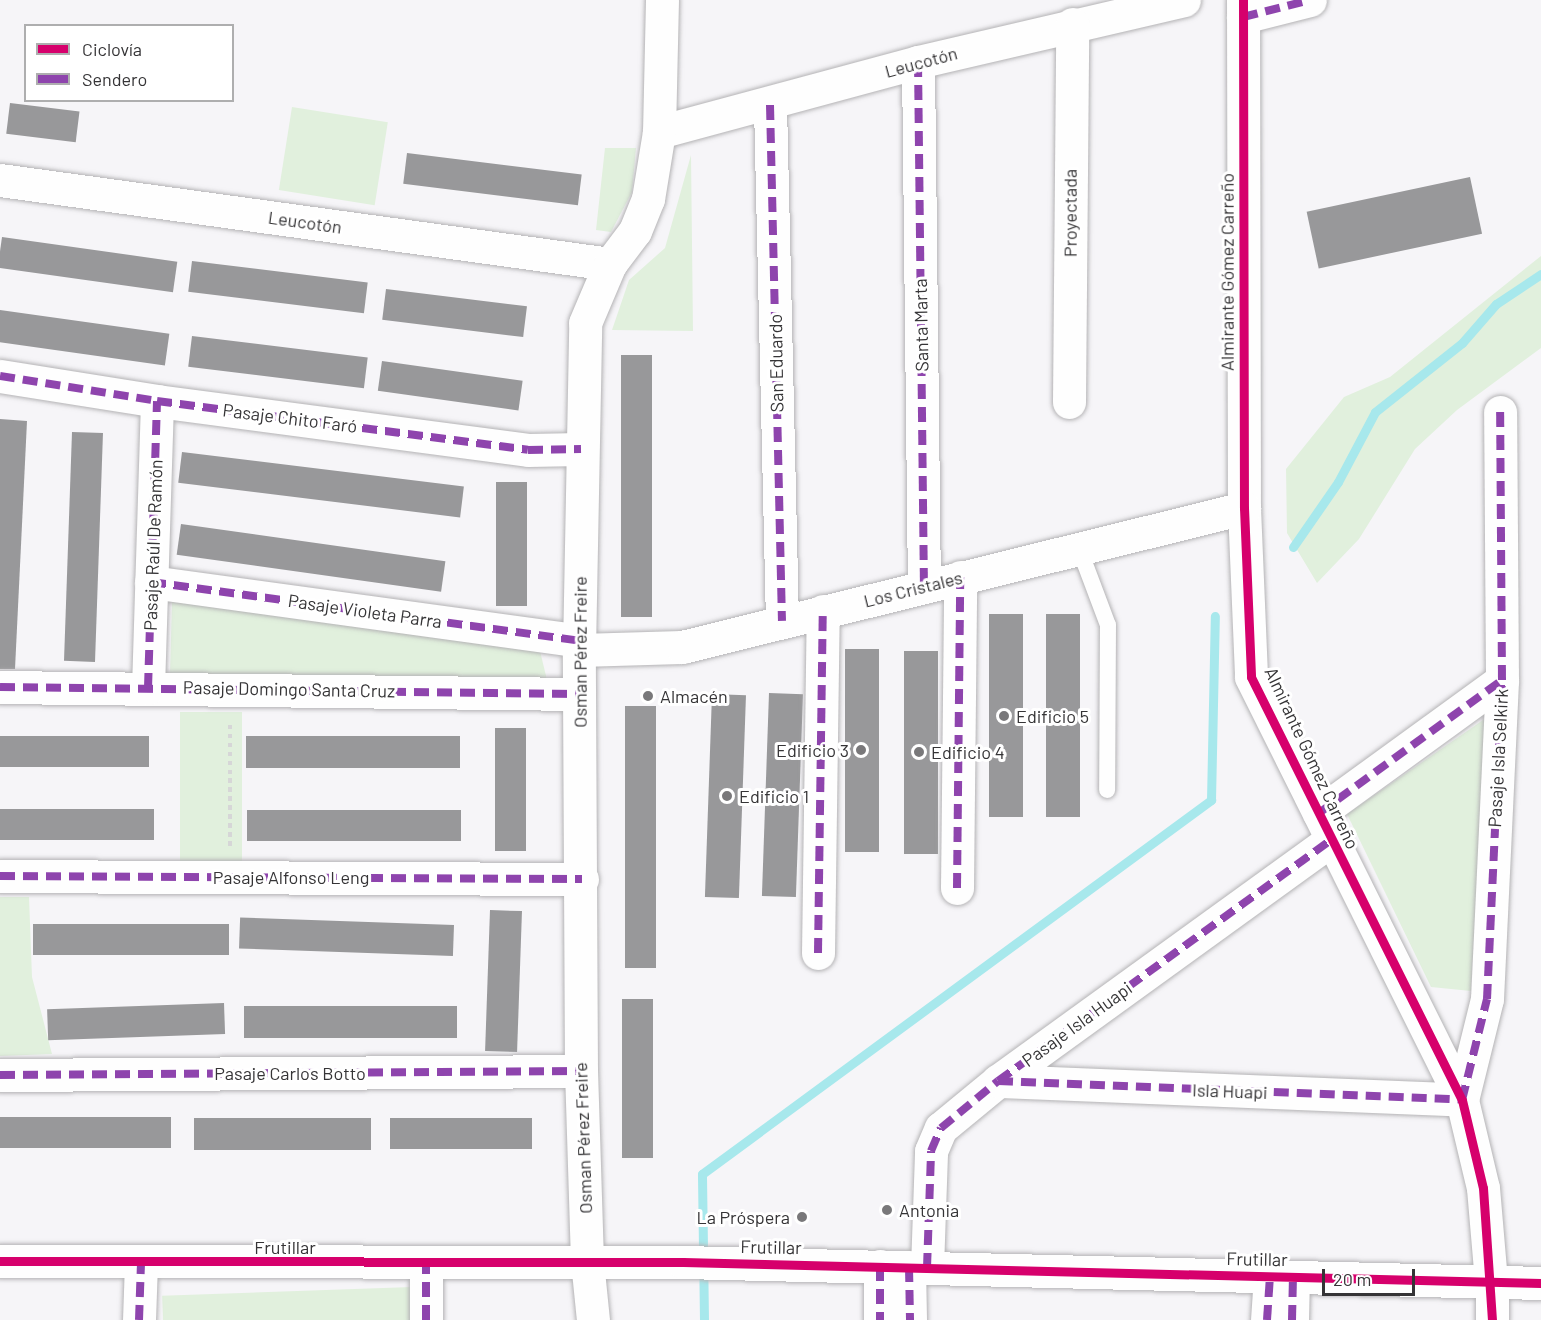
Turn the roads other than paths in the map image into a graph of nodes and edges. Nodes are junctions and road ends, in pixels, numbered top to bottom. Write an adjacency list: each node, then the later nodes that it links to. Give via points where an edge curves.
1 (662, 0): 8 (street, Osman Pérez Freire)
2 (1184, 0): 5 (street, Leucotón)
3 (1310, 0): 4 (street)
4 (1243, 9): 16 (street, Almirante Gómez Carreño)
5 (1071, 24): 6 (street, Leucotón); 13 (street, Proyectada)
6 (918, 62): 7 (street, Leucotón); 20 (street, Santa Marta)
7 (770, 105): 8 (street, Leucotón); 22 (street, San Eduardo)
8 (659, 132): 10 (street, Osman Pérez Freire, via 648,199 634,231)
9 (0, 180): 10 (street, Leucotón)
10 (610, 264): 15 (street, Osman Pérez Freire, via 585,323)
11 (0, 376): 12 (street, Pasaje Chito Faró)
12 (157, 401): 15 (street, Pasaje Chito Faró, via 528,450); 19 (street, Pasaje Raúl De Ramón)
13 (1069, 402)
14 (1500, 412): 24 (street, Pasaje Isla Selkirk)
15 (581, 449): 23 (street, Osman Pérez Freire)
16 (1244, 508): 17 (street, Los Cristales); 29 (street, Almirante Gómez Carreño, via 1251,677)
17 (1078, 548): 18 (street, Los Cristales); 28 (lane, via 1108,625)
18 (960, 577): 20 (street, Los Cristales); 32 (street)
19 (152, 582): 23 (street, Pasaje Violeta Parra); 26 (street, Pasaje Raúl De Ramón)
20 (924, 587): 21 (street, Los Cristales)
21 (823, 611): 22 (street, Los Cristales); 33 (street)
22 (782, 621): 23 (street, Los Cristales, via 682,647)
23 (579, 645): 27 (street, Osman Pérez Freire)
24 (1502, 680): 29 (street, Pasaje Isla Huapi); 37 (street, Pasaje Isla Selkirk, via 1487,999)
25 (0, 687): 26 (street, Pasaje Domingo Santa Cruz)
26 (148, 688): 27 (street, Pasaje Domingo Santa Cruz)
27 (579, 694): 31 (street, Osman Pérez Freire)
28 (1107, 790)
29 (1325, 826): 36 (street, Pasaje Isla Huapi); 37 (street, Almirante Gómez Carreño)
30 (0, 876): 31 (street, Pasaje Alfonso Leng)
31 (582, 879): 34 (street, Osman Pérez Freire)
32 (957, 888)
33 (818, 953)
34 (581, 1071): 35 (street, Pasaje Carlos Botto); 39 (street, Osman Pérez Freire)
35 (0, 1075)
36 (998, 1081): 37 (street, Isla Huapi); 42 (street, Pasaje Isla Huapi, via 941,1128 930,1150)
37 (1462, 1100): 44 (street, Almirante Gómez Carreño, via 1483,1188)
38 (0, 1261): 41 (street, Frutillar)
39 (587, 1261): 40 (street, Frutillar); 42 (street, Frutillar); 48 (street, Osman Pérez Freire)
40 (426, 1263): 41 (street, Frutillar); 47 (street)
41 (141, 1264): 46 (street)
42 (905, 1267): 43 (street, Frutillar); 49 (street); 50 (street)
43 (1281, 1276): 44 (street, Frutillar); 51 (street); 52 (street)
44 (1491, 1282): 45 (street, Frutillar); 53 (street, Almirante Gómez Carreño)
45 (1541, 1283)
46 (139, 1320)
47 (426, 1320)
48 (593, 1320)
49 (880, 1320)
50 (910, 1320)
51 (1267, 1320)
52 (1292, 1320)
53 (1492, 1320)

